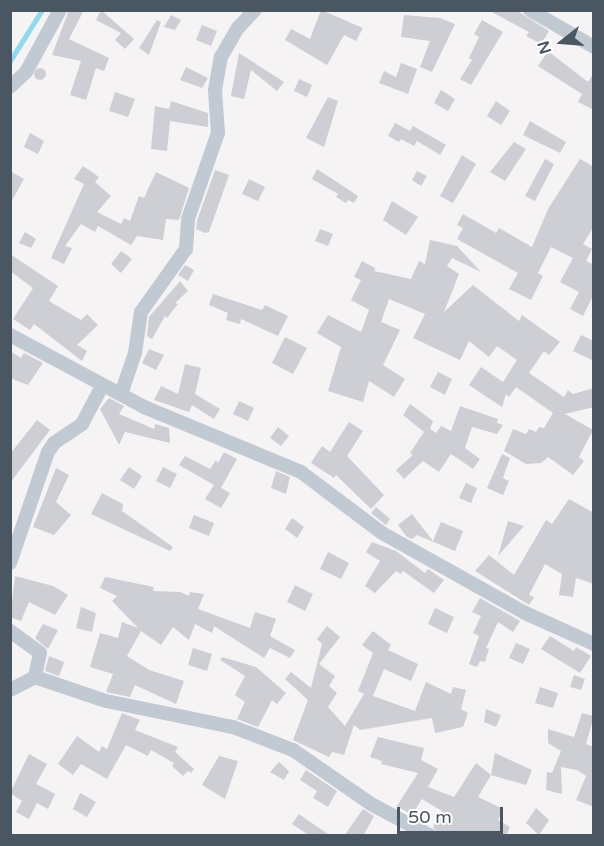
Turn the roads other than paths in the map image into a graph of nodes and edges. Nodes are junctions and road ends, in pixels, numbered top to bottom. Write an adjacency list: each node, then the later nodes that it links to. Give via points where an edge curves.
1 (60, 10): 5 (street, via 26,72)
2 (255, 10): 8 (street, via 238,28 221,57 215,90 218,133 188,219 186,249 141,312 135,353)
3 (530, 10): 4 (street)
4 (594, 46)
5 (10, 87)
6 (10, 335): 7 (street)
7 (102, 386): 8 (street); 9 (street, via 82,424 54,443 48,452)
8 (121, 394): 11 (street, via 301,472 382,533 525,614)
9 (10, 563)
10 (10, 632): 12 (street, via 40,653)
11 (594, 644)
12 (35, 677): 13 (street); 14 (street, via 106,701 233,727 293,750 371,804)
13 (10, 690)
14 (431, 836)

